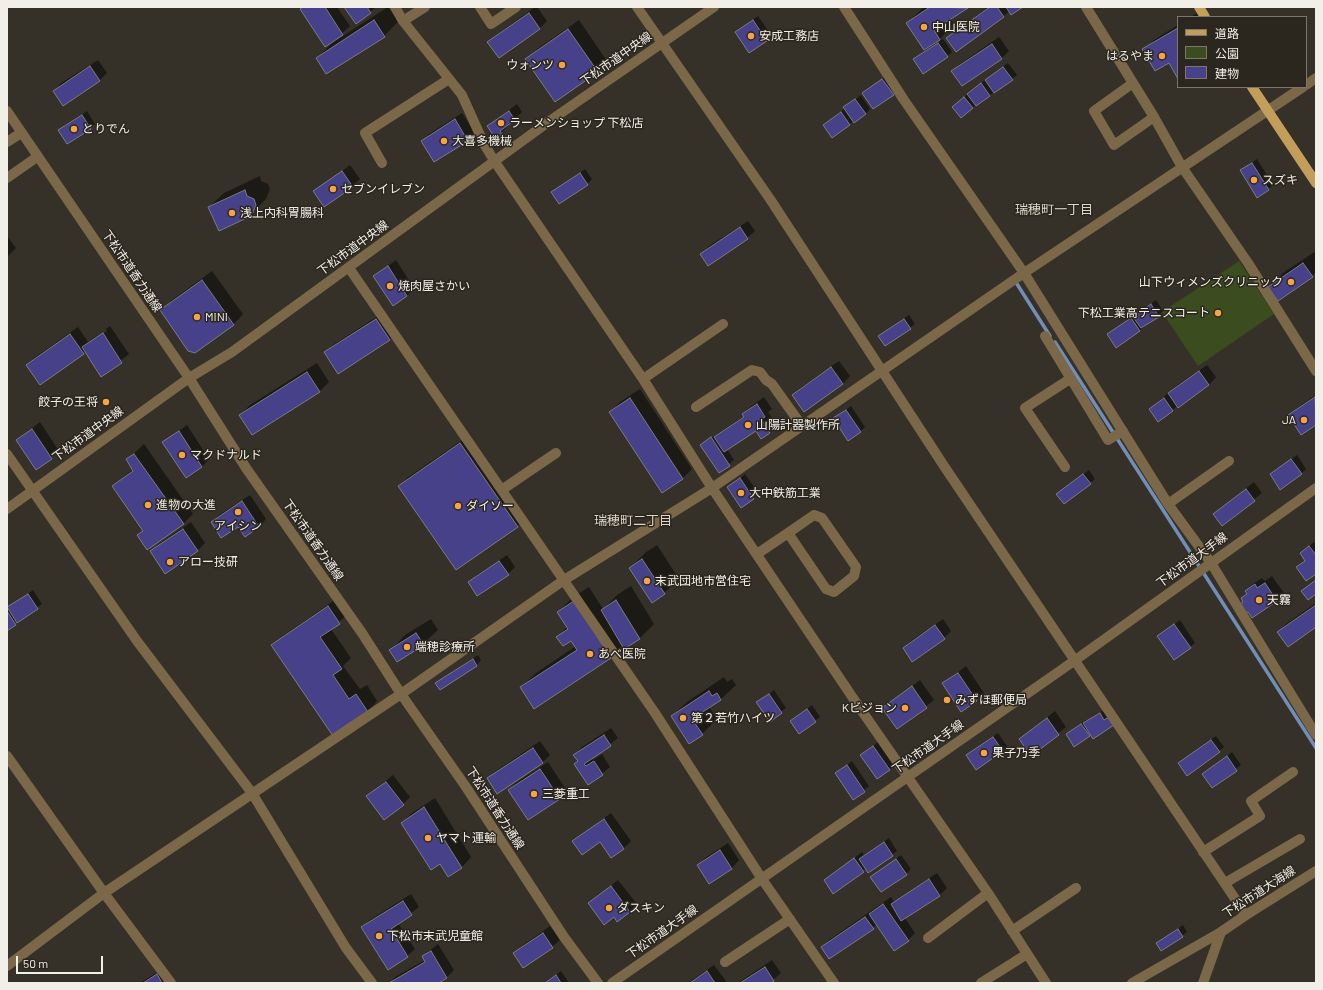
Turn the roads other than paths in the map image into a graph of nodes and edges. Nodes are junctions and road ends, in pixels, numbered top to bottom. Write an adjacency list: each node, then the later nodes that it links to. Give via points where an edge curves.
1 (395, 7): 11 (street)
2 (425, 7): 11 (street)
3 (480, 7): 4 (street, via 491,24)
4 (516, 7)
5 (637, 7): 12 (street)
6 (714, 7): 12 (street, 下松市道中央線)
7 (844, 7): 31 (street, via 904,100)
8 (1086, 7): 15 (street)
9 (1199, 7): 10 (main road)
10 (1204, 16)
11 (403, 21): 14 (street)
12 (662, 43): 25 (street, 下松市道中央線); 34 (street, via 770,199)
13 (1316, 78): 16 (street)
14 (449, 79): 25 (street, via 462,95); 26 (street, via 365,133)
15 (1133, 83): 21 (street); 21 (street, via 1094,111 1114,145)
16 (1307, 84)
17 (1253, 88): 20 (main road)
18 (1302, 88): 20 (street)
19 (7, 111): 22 (street, 下松市道香力通線)
20 (1268, 111): 27 (street); 29 (main road)
21 (1154, 117): 27 (street)
22 (21, 133): 23 (street); 24 (street, 下松市道香力通線)
23 (7, 142)
24 (37, 157): 28 (street); 36 (street, 下松市道香力通線)
25 (495, 162): 30 (street, 下松市道中央線); 37 (street)
26 (382, 163)
27 (1182, 167): 31 (street); 35 (street, via 1248,263)
28 (7, 178)
29 (1316, 183)
30 (349, 268): 36 (street, 下松市道中央線, via 232,352); 48 (street)
31 (1024, 273): 34 (street); 41 (street)
32 (723, 324): 37 (street)
33 (1045, 336): 38 (street)
34 (882, 371): 40 (street); 56 (street)
35 (1316, 371)
36 (189, 378): 49 (street, 下松市道中央線); 57 (street, 下松市道香力通線, via 246,468 362,632)
37 (643, 379): 46 (street)
38 (1070, 379): 41 (street, via 1108,440); 45 (street, via 1025,408)
39 (696, 407): 40 (street, via 752,370 760,372 772,384)
40 (802, 426): 46 (street)
41 (1123, 431): 50 (street)
42 (556, 453): 48 (street)
43 (7, 454): 49 (street)
44 (1230, 461): 50 (street)
45 (1065, 467)
46 (712, 488): 53 (street); 55 (street)
47 (1316, 488): 54 (street, 下松市道大手線)
48 (503, 489): 55 (street)
49 (32, 490): 51 (street, 下松市道中央線); 62 (street, via 137,641)
50 (1168, 504): 54 (street)
51 (7, 508)
52 (788, 533): 52 (street, via 826,589 834,592 854,576 856,566 822,518 814,516); 53 (street)
53 (757, 554): 61 (street)
54 (1211, 563): 56 (street, 下松市道大手線); 58 (street)
55 (564, 580): 57 (street); 66 (street, via 655,713)
56 (1074, 661): 61 (street, 下松市道大手線); 64 (street)
57 (401, 694): 62 (street); 81 (street, 下松市道香力通線, via 466,787 564,937)
58 (1316, 735)
59 (7, 756): 69 (street)
60 (1292, 772): 64 (street, via 1251,802 1260,816)
61 (908, 776): 66 (street, 下松市道大手線); 70 (street)
62 (252, 793): 69 (street); 80 (street, via 346,948)
63 (1300, 839): 67 (street)
64 (1203, 852): 67 (street)
65 (1316, 871): 71 (street, 下松市道大海線)
66 (762, 879): 72 (street); 82 (street, 下松市道大手線)
67 (1225, 883): 71 (street)
68 (1076, 888): 73 (street)
69 (104, 893): 78 (street); 79 (street)
70 (988, 893): 73 (street); 75 (street)
71 (1246, 914): 74 (street, 下松市道大海線)
72 (790, 919): 77 (street); 83 (street)
73 (1012, 931): 76 (street)
74 (1222, 932): 86 (street); 87 (street, 下松市道大海線)
75 (928, 938)
76 (1027, 954): 84 (street); 85 (street)
77 (726, 962)
78 (7, 966)
79 (171, 983)
80 (372, 983)
81 (598, 983)
82 (612, 983)
83 (834, 983)
84 (981, 983)
85 (1046, 983)
86 (1132, 983)
87 (1203, 983)

